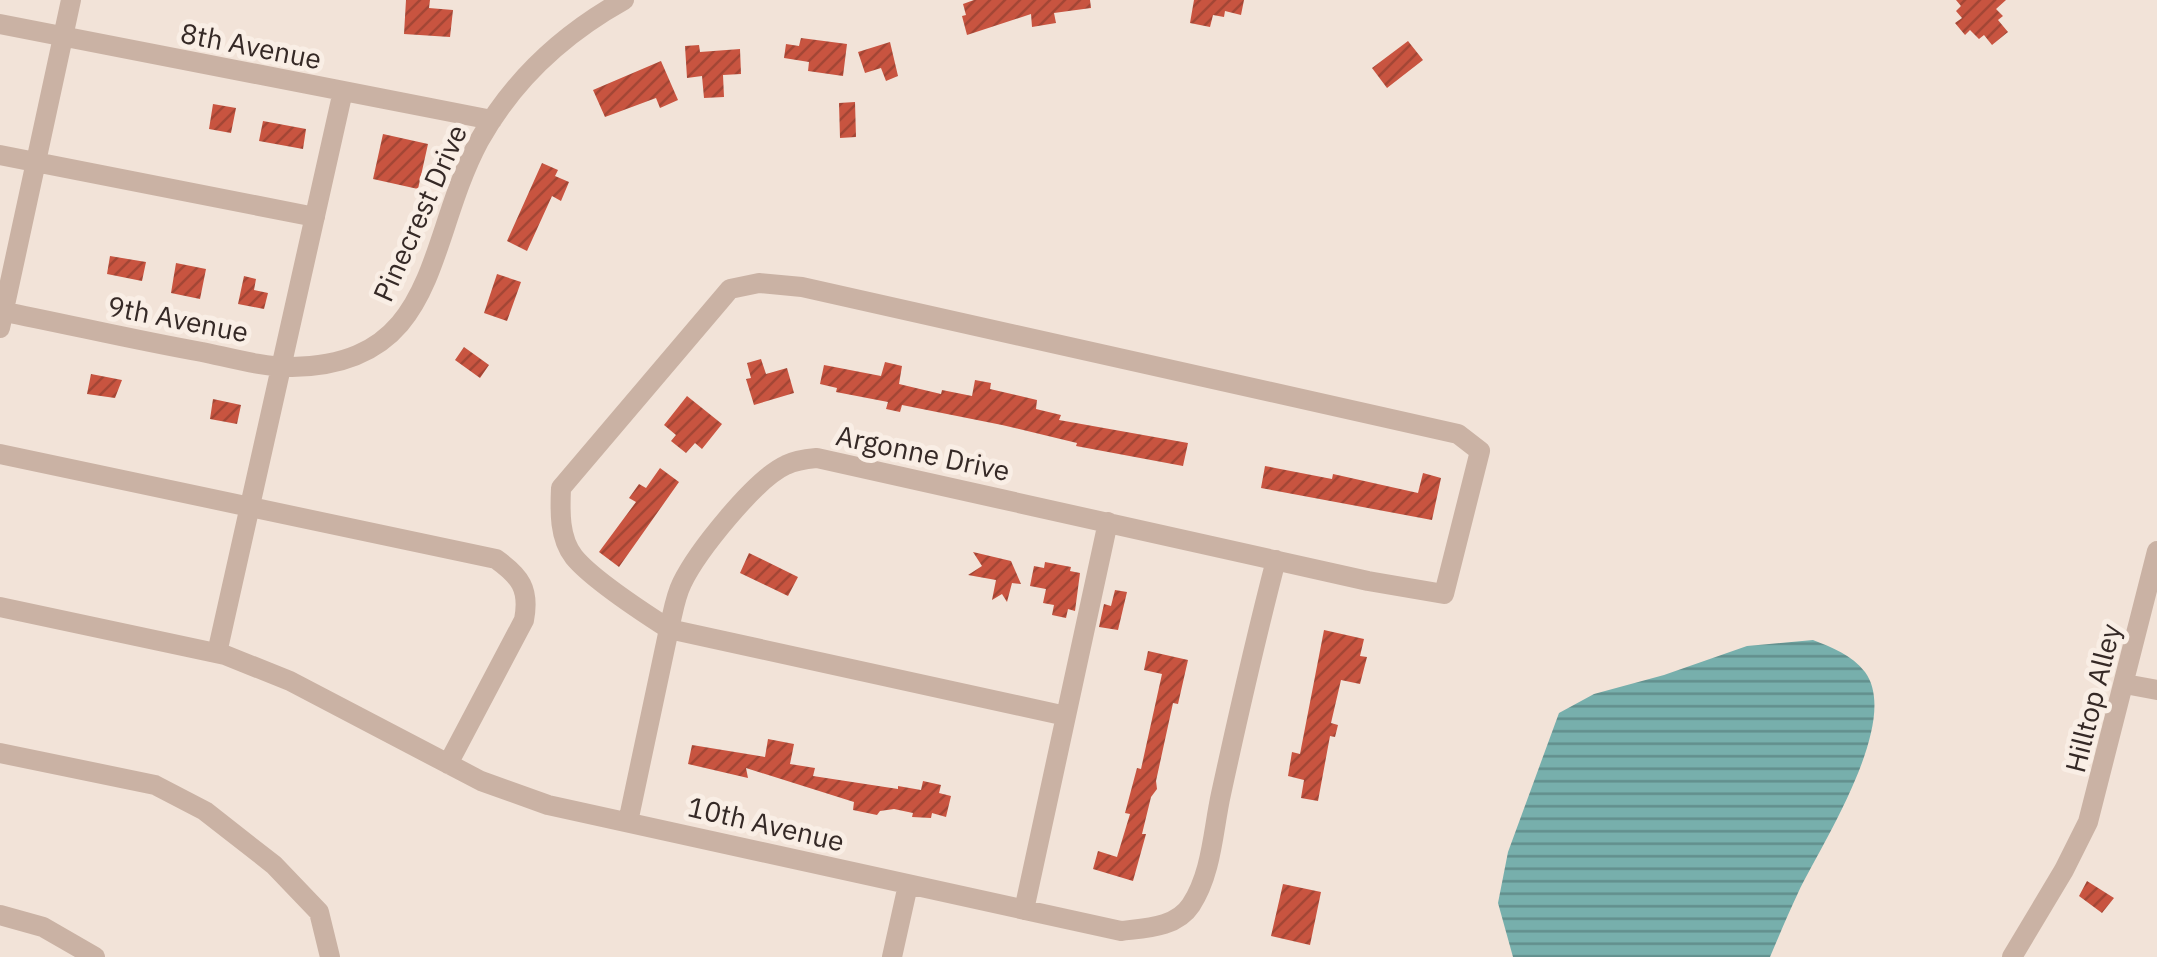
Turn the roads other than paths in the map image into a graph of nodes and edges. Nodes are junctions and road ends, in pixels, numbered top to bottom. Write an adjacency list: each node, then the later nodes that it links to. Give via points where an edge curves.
1 (71, 0): 4 (street)
2 (624, 0): 6 (street, Pinecrest Drive, via 564,38 515,86)
3 (0, 24): 4 (street, 8th Avenue)
4 (62, 38): 5 (street, 8th Avenue); 8 (street)
5 (344, 91): 6 (street, 8th Avenue); 9 (street)
6 (492, 120): 11 (street, Pinecrest Drive, via 462,176 414,305 391,336)
7 (0, 154): 8 (street)
8 (36, 162): 9 (street); 10 (street)
9 (315, 217): 12 (street)
10 (1, 317): 12 (street, 9th Avenue)
11 (346, 358): 12 (street, 9th Avenue)
12 (281, 366): 14 (street)
13 (0, 454): 14 (street)
14 (249, 508): 20 (street); 25 (street, via 496,559 520,576 524,620)
15 (1108, 522): 17 (street, Argonne Drive); 19 (street, Argonne Drive, via 803,460 756,486 692,564); 23 (street)
16 (2157, 551): 21 (street, Hilltop Alley)
17 (1276, 560): 19 (street, Argonne Drive, via 1444,594 1480,451 1458,434 802,287 759,283 730,289 561,488 559,518 573,556); 28 (street, 10th Avenue, via 1206,868 1190,907 1165,924 1121,931)
18 (0, 607): 20 (street, 10th Avenue)
19 (669, 629): 23 (street); 26 (street, Argonne Drive)
20 (217, 653): 25 (street, 10th Avenue, via 290,682)
21 (2125, 684): 22 (street); 33 (street, Hilltop Alley, via 2088,822)
22 (2157, 690)
23 (1066, 716): 28 (street)
24 (0, 753): 31 (street, via 155,785 205,811 274,865 319,912)
25 (448, 764): 26 (street, 10th Avenue, via 548,806)
26 (628, 822): 27 (street, 10th Avenue)
27 (908, 885): 28 (street, 10th Avenue); 32 (street)
28 (1024, 910)
29 (0, 916): 30 (street, via 43,927)
30 (96, 957)
31 (330, 957)
32 (892, 957)
33 (2012, 957)

